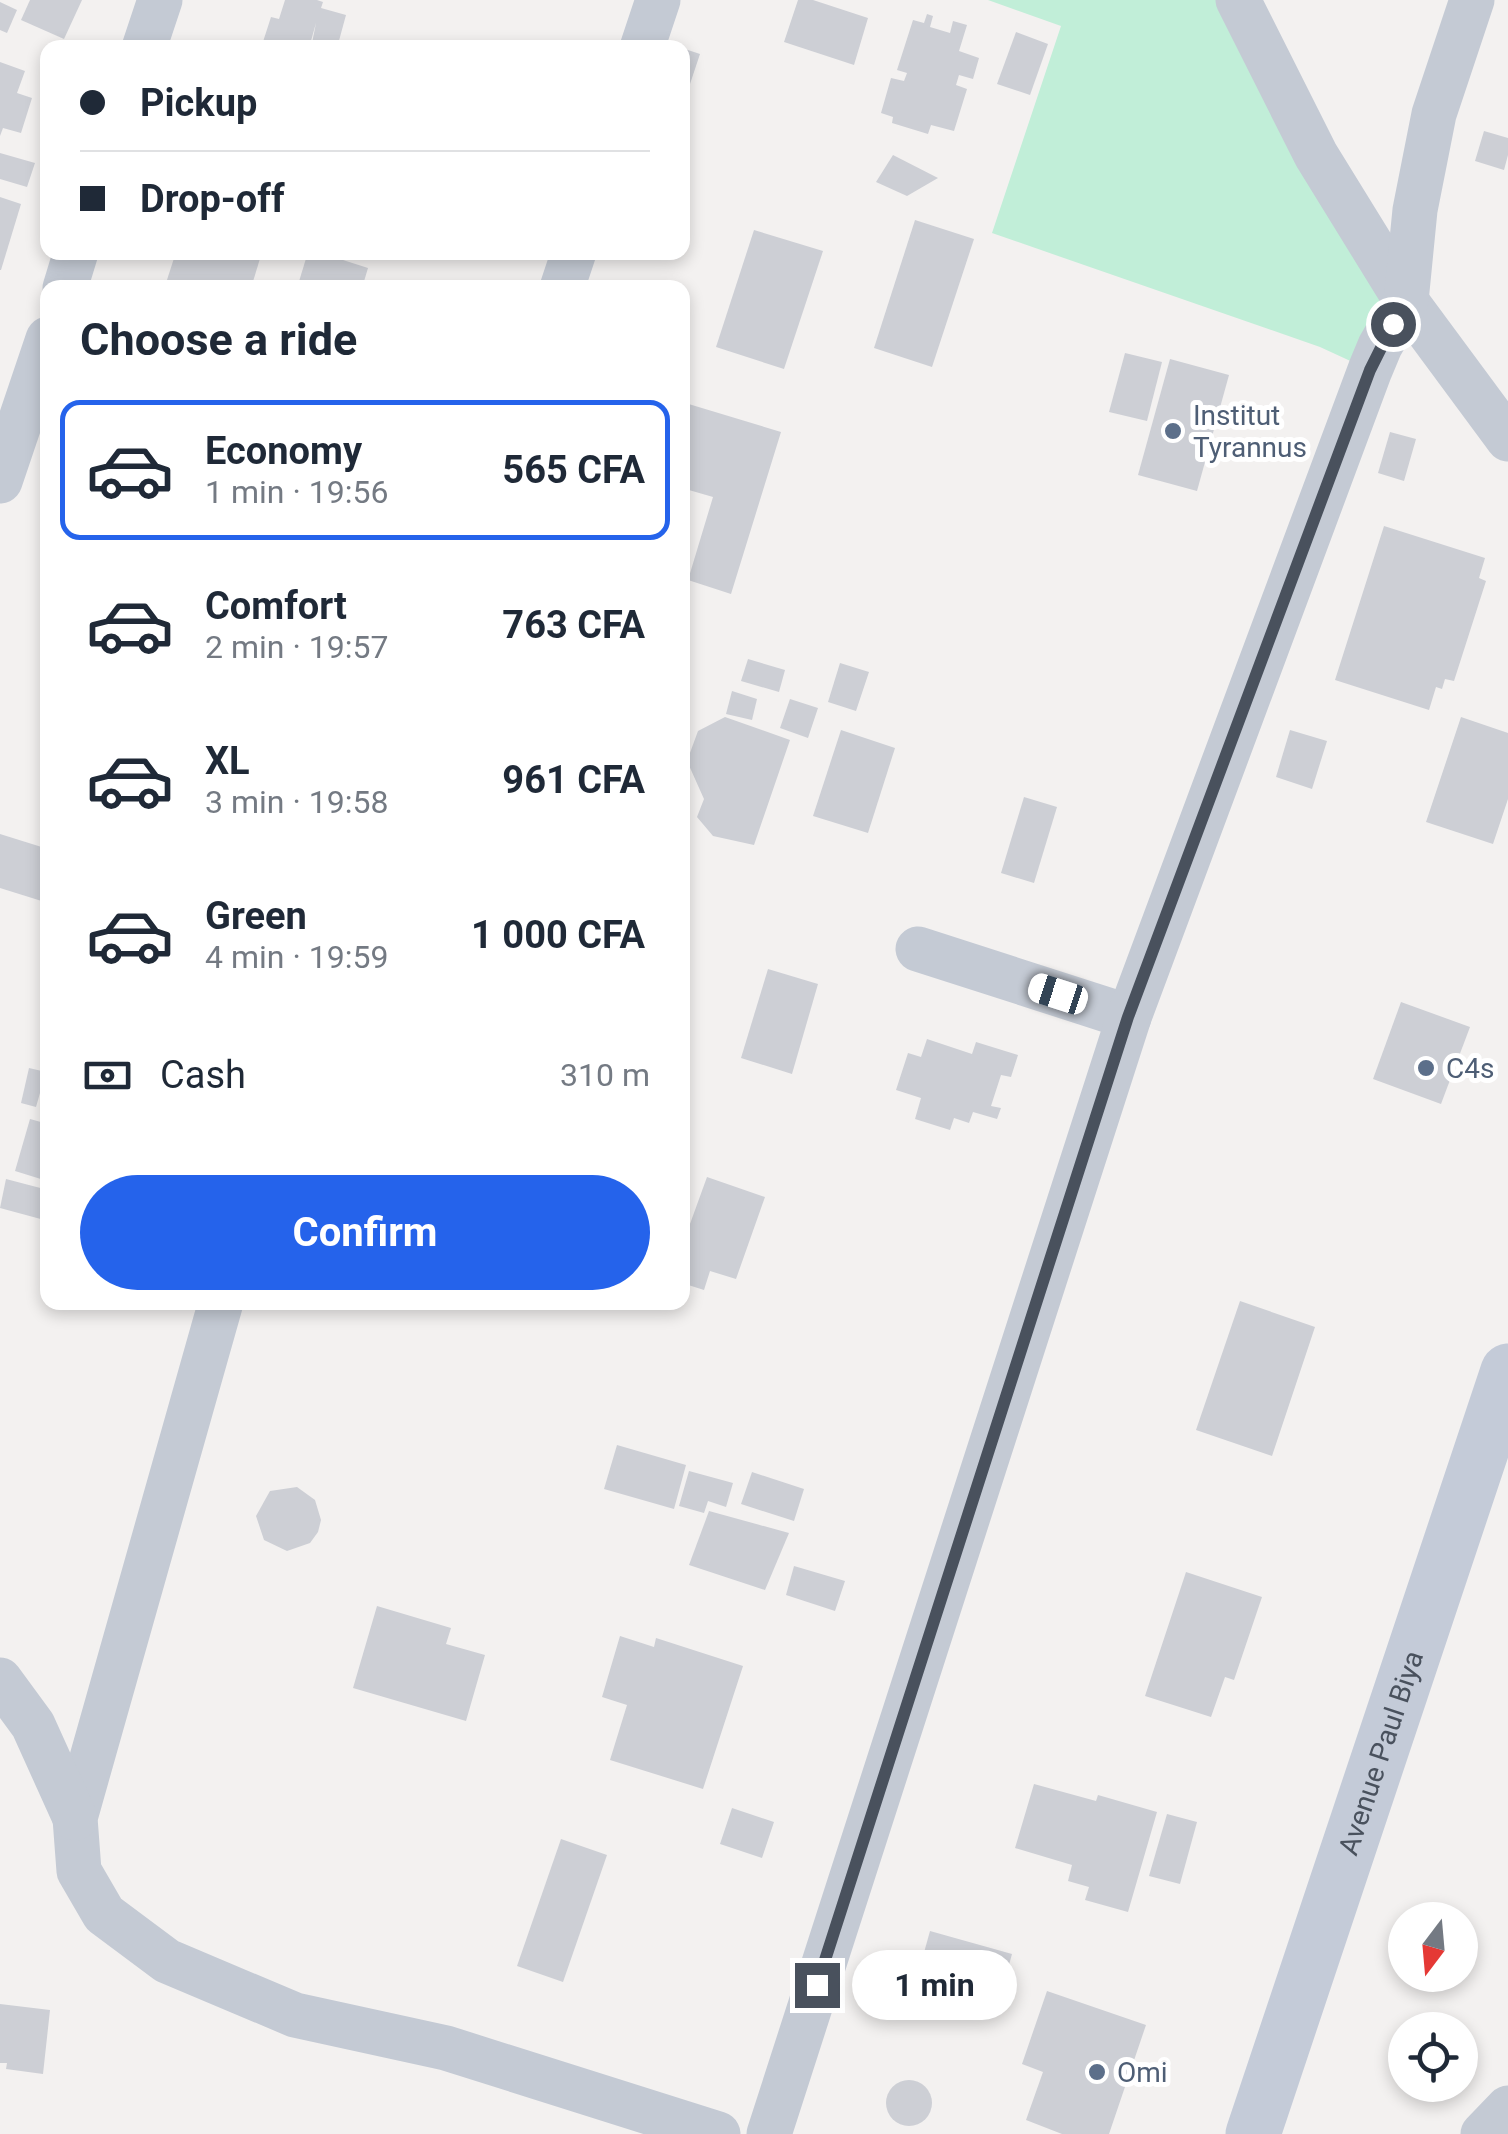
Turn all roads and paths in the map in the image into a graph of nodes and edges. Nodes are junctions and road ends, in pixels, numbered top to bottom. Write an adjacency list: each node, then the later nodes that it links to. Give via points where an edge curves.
1 (160, 0): 5 (street)
2 (658, 0): 6 (street)
3 (1238, 0): 7 (street, via 1316,155)
4 (1472, 0): 7 (street, via 1434,114)
5 (147, 40)
6 (645, 40)
7 (1406, 301): 10 (street); 13 (street, via 1370,370)
8 (40, 363): 9 (street)
9 (23, 414): 11 (street)
10 (1508, 439)
11 (0, 481)
12 (918, 949): 13 (street)
13 (1128, 1017): 20 (street)
14 (219, 1310): 17 (street)
15 (1508, 1372): 21 (main road, Avenue Paul Biya)
16 (0, 1680): 17 (street, via 33,1725)
17 (75, 1818): 19 (street, via 79,1872 104,1914 166,1961 295,2015 446,2048)
18 (1508, 2108): 22 (street)
19 (718, 2134)
20 (769, 2134)
21 (1253, 2134)
22 (1483, 2134)

